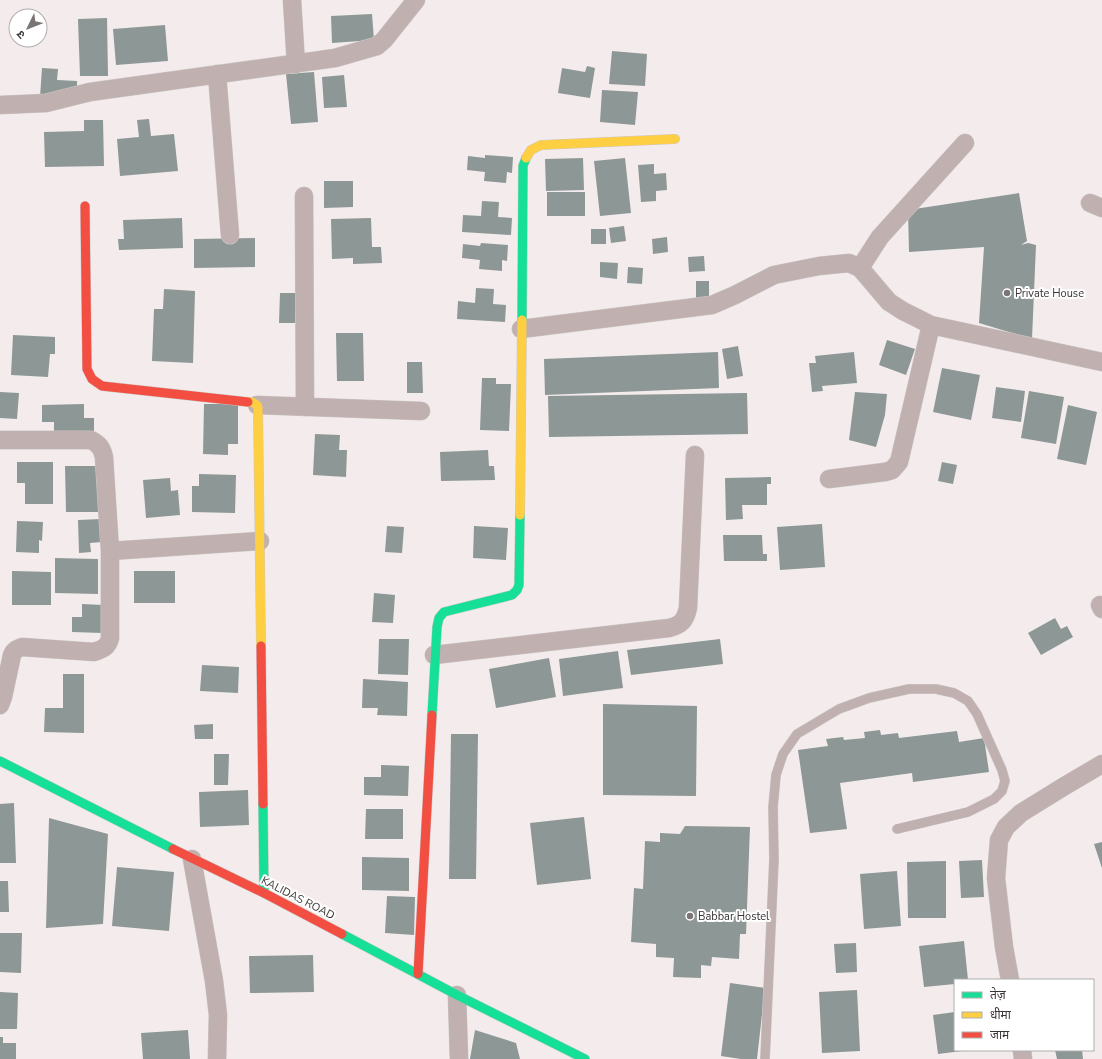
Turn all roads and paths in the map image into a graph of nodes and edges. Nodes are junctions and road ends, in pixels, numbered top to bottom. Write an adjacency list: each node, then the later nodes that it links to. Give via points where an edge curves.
1 (292, 0): 3 (street)
2 (416, 0): 3 (street, via 377,46 335,58)
3 (296, 64): 4 (street)
4 (217, 74): 5 (street, via 90,92 46,103); 10 (street)
5 (0, 105)
6 (675, 139): 13 (street, via 541,145 528,152 523,166)
7 (965, 143): 11 (street, via 880,236)
8 (304, 196): 16 (street)
9 (85, 206): 15 (street, via 88,376 102,386 252,402)
10 (230, 235)
11 (860, 268): 12 (street, via 889,302); 13 (street, via 849,263 832,264 774,275 707,306)
12 (931, 325): 14 (street); 20 (street, via 899,462 892,470 885,472)
13 (521, 329): 23 (street, via 520,585 512,595 444,612 436,627)
14 (1102, 362)
15 (257, 405): 16 (street); 21 (street)
16 (305, 407): 17 (street)
17 (421, 411)
18 (0, 440): 22 (street, via 91,440 102,449)
19 (695, 455): 23 (street, via 688,608 682,623 669,628)
20 (829, 479)
21 (260, 541): 22 (street); 29 (street)
22 (110, 551): 24 (street, via 109,644 94,652 18,648 12,655)
23 (434, 655): 30 (street)
24 (0, 705)
25 (0, 760): 28 (street, KALIDAS ROAD)
26 (1102, 764): 31 (street, via 1022,813 1006,827 999,840 996,878)
27 (897, 829): 36 (lane, via 968,812 994,800 1002,791 1005,781 1002,770 977,714 968,701 954,693 936,689 909,689 870,698 839,709 797,734 783,754 776,775 773,807 774,859)
28 (192, 859): 29 (street, KALIDAS ROAD); 33 (street, via 214,981 218,1015)
29 (264, 893): 30 (street, KALIDAS ROAD)
30 (418, 974): 32 (street, KALIDAS ROAD)
31 (1010, 979)
32 (457, 995): 34 (street); 35 (street, KALIDAS ROAD)
33 (217, 1059)
34 (459, 1059)
35 (585, 1059)
36 (764, 1059)

